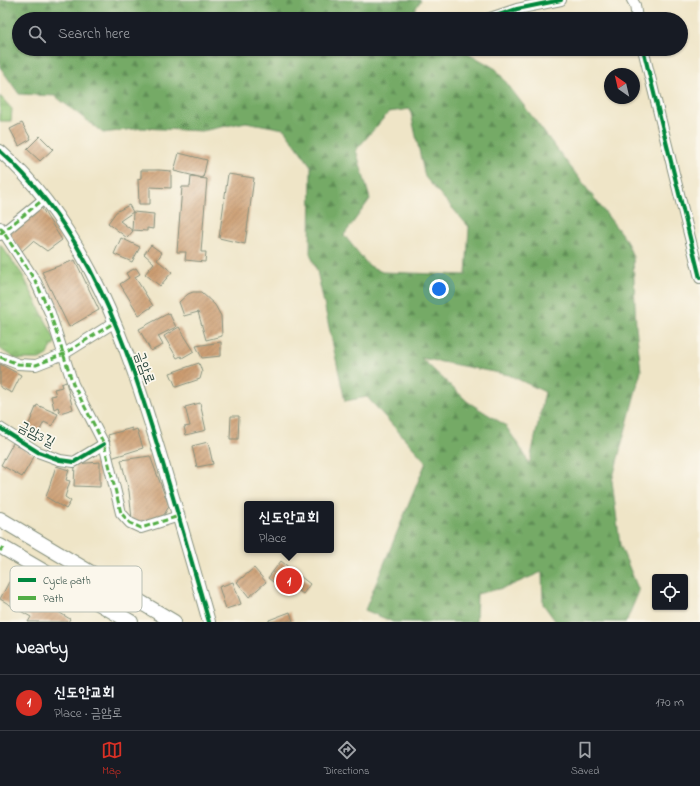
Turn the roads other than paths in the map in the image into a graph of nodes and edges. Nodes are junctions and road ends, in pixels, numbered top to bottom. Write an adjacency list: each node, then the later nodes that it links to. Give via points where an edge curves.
1 (561, 0): 3 (street)
2 (632, 0): 4 (street)
3 (508, 12)
4 (636, 12)
5 (645, 56): 9 (street)
6 (0, 151): 7 (street, 금암로)
7 (44, 199): 8 (street); 10 (street, 금암로, via 69,232)
8 (1, 231): 11 (street, via 36,282)
9 (700, 278)
10 (115, 322): 11 (street); 15 (street, 금암로, via 142,395)
11 (64, 354): 12 (street, via 36,365 18,364); 14 (street, via 73,384)
12 (0, 356)
13 (0, 428): 14 (street, 금암3길, via 38,452 60,460 74,462)
14 (104, 444): 15 (street, via 121,513 130,523 141,528)
15 (179, 516): 24 (street, 금암로)
16 (0, 519): 19 (main road)
17 (1, 548): 18 (main road)
18 (33, 566)
19 (79, 566)
20 (142, 603): 23 (main road)
21 (113, 612): 22 (main road)
22 (131, 622)
23 (174, 622)
24 (210, 622)

